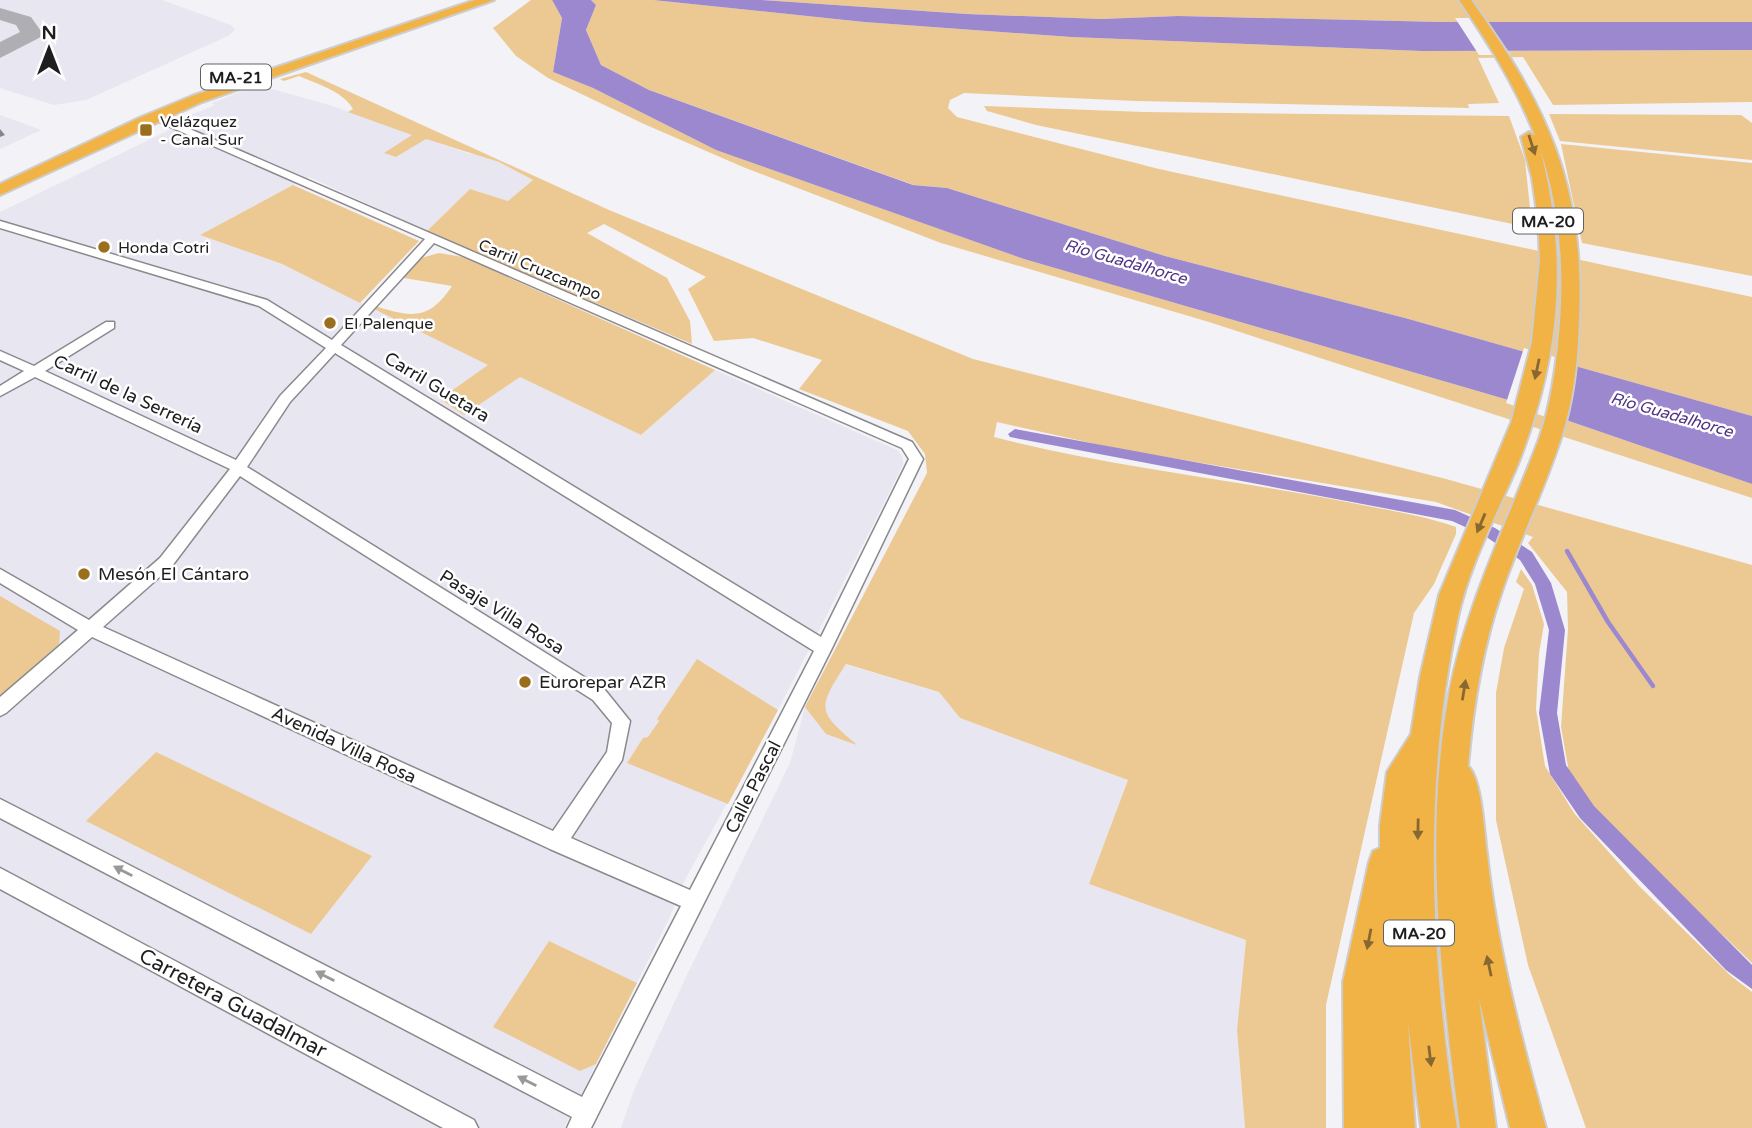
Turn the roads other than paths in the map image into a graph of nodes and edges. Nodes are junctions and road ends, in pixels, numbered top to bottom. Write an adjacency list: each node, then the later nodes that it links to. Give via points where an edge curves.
1 (464, 0): 5 (highway, MA-21)
2 (488, 0): 5 (highway, MA-21)
3 (1451, 0): 26 (highway, MA-20, one-way to 26, via 1497,68 1529,135 1545,198 1550,252 1547,316 1533,390 1452,592)
4 (1465, 0): 27 (highway, MA-20, one-way to 4, via 1463,694 1482,606 1551,434 1561,395 1570,344 1572,256 1565,201 1546,137 1524,87)
5 (431, 14): 6 (highway, MA-21); 8 (highway, MA-21, via 191,94)
6 (324, 54): 7 (highway); 11 (highway, MA-21, via 154,116)
7 (162, 120): 12 (highway); 14 (street, Carril Cruzcampo)
8 (50, 155): 9 (highway); 10 (highway, MA-21)
9 (0, 173)
10 (0, 179)
11 (0, 190)
12 (0, 197)
13 (0, 224): 16 (street, Carril Guetara, via 263,303)
14 (432, 239): 16 (street); 20 (street, Carril Cruzcampo)
15 (110, 325): 18 (street)
16 (333, 346): 21 (street, via 285,399); 24 (street, Carril Guetara)
17 (0, 355): 18 (street, Carril de la Serrería)
18 (34, 371): 19 (street); 21 (street, Carril de la Serrería)
19 (0, 392)
20 (907, 445): 24 (street, Calle Pascal, via 916,459)
21 (238, 469): 23 (street, via 166,562); 30 (street, Pasaje Villa Rosa, via 599,695 621,721 616,754)
22 (0, 575): 23 (street, Avenida Villa Rosa)
23 (89, 628): 25 (street); 30 (street, Avenida Villa Rosa)
24 (824, 648): 32 (street, Calle Pascal)
25 (0, 708)
26 (1425, 737): 29 (highway, via 1401,772); 38 (highway, MA-20, one-way to 38, via 1419,818 1420,954)
27 (1456, 758): 33 (highway, one-way to 27, via 1479,919 1469,811); 39 (highway, MA-20, via 1451,809 1458,974)
28 (0, 808): 34 (street, one-way to 28)
29 (1395, 825): 36 (highway, one-way to 36, via 1360,982); 37 (highway, via 1390,1004)
30 (557, 842): 32 (street, Avenida Villa Rosa)
31 (0, 878): 35 (street, Carretera Guadalmar)
32 (695, 902): 34 (street, Calle Pascal)
33 (1499, 1011): 40 (highway); 41 (highway)
34 (583, 1120)
35 (466, 1128)
36 (1362, 1128)
37 (1397, 1128)
38 (1439, 1128)
39 (1478, 1128)
40 (1528, 1128)
41 (1545, 1128)

